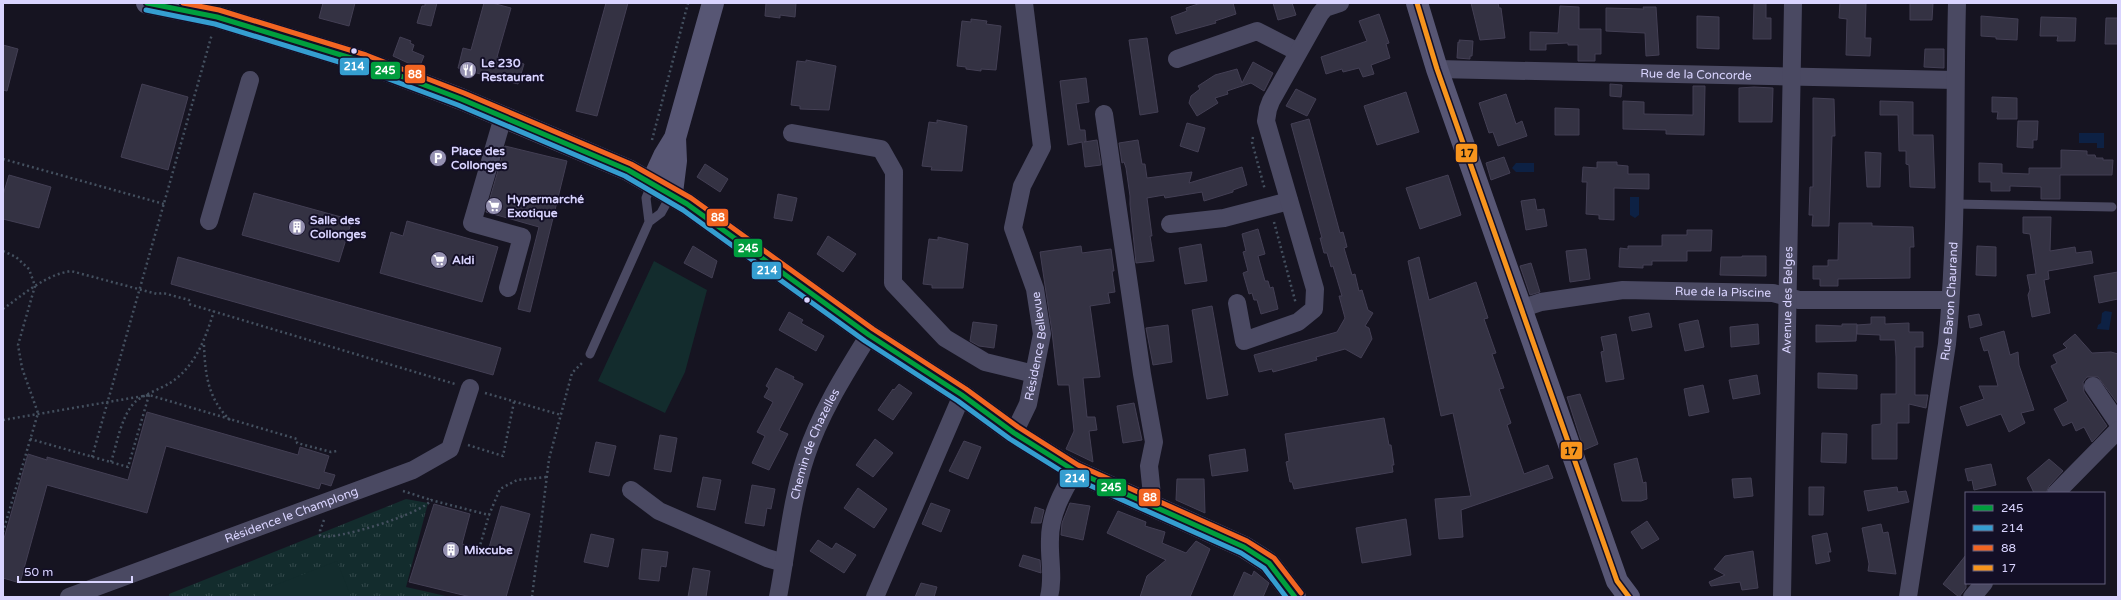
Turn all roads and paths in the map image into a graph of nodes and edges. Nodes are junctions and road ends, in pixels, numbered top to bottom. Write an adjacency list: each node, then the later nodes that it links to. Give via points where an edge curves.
1 (147, 3): 9 (street)
2 (688, 3): 20 (path)
3 (713, 3): 19 (street)
4 (1024, 3): 44 (street, Résidence Bellevue, via 1042,147 1022,186 1013,228 1035,289 1042,334)
5 (1417, 3): 12 (street)
6 (1793, 3): 13 (street, Avenue des Belges)
7 (1957, 3): 15 (street, Rue Baron Chaurand)
8 (1335, 4): 10 (street, via 1325,8 1320,14)
9 (217, 17): 17 (street, via 364,62); 25 (path)
10 (1298, 52): 11 (street, via 1257,31); 24 (street, via 1268,109 1266,121)
11 (1177, 59)
12 (1437, 69): 13 (street, Rue de la Concorde); 39 (street)
13 (1791, 76): 15 (street, Rue de la Concorde); 35 (street, Avenue des Belges)
14 (250, 80): 28 (street)
15 (1955, 80): 26 (street, Rue Baron Chaurand)
16 (1104, 114): 70 (street, via 1154,442 1149,466)
17 (503, 117): 22 (street); 33 (street, via 472,223 522,237)
18 (792, 133): 44 (street, via 881,149 894,172 893,283 945,338 985,362)
19 (675, 138): 22 (street); 23 (street, via 676,161)
20 (651, 143)
21 (3, 159): 25 (path)
22 (652, 182): 23 (street); 29 (lane, via 646,198)
23 (672, 193): 29 (lane, via 661,213); 41 (street)
24 (1289, 201): 30 (street, via 1224,218); 37 (street, via 1315,289 1314,309 1298,322 1244,341)
25 (164, 204): 34 (path)
26 (1954, 204): 27 (lane); 36 (street, Rue Baron Chaurand)
27 (2112, 207)
28 (209, 221)
29 (649, 222): 43 (lane)
30 (1170, 224)
31 (3, 251): 32 (path, via 16,257 29,269)
32 (35, 286): 34 (path, via 58,273 71,271); 38 (path); 51 (path, via 18,345 22,368)
33 (508, 288)
34 (140, 290): 40 (path, via 189,300 189,304); 49 (path)
35 (1786, 297): 36 (street, Rue de la Piscine, via 1799,300); 39 (street, Rue de la Piscine, via 1773,293 1623,290 1541,302); 83 (street, Avenue des Belges)
36 (1950, 300): 84 (street, Rue Baron Chaurand, via 1946,352)
37 (1237, 303)
38 (3, 309)
39 (1520, 309): 82 (street, via 1617,581)
40 (214, 311): 42 (path); 46 (path)
41 (868, 335): 48 (street); 74 (street, Chemin de Chazelles, via 830,400 806,456)
42 (204, 345): 47 (path, via 186,370); 54 (path, via 209,388 220,410)
43 (590, 354): 52 (path, via 572,373)
44 (1034, 374): 57 (street, Résidence Bellevue, via 1028,404)
45 (2093, 386): 55 (street)
46 (470, 388): 50 (path); 59 (street, Résidence le Champlong)
47 (149, 395): 49 (path); 54 (path); 62 (path, via 135,402 126,415); 62 (path, via 128,467)
48 (962, 395): 57 (street); 79 (street)
49 (108, 402): 51 (path); 61 (path)
50 (514, 402): 52 (path); 59 (path, via 503,456)
51 (38, 413): 53 (path); 58 (path)
52 (561, 415): 64 (path, via 549,459)
53 (3, 420)
54 (230, 420): 60 (path, via 297,439 297,443 331,452)
55 (2118, 423)
56 (2118, 430): 67 (street)
57 (1014, 433): 63 (street)
58 (30, 439): 61 (path); 72 (path)
59 (453, 441): 69 (street, Résidence le Champlong, via 450,449 413,470)
60 (337, 451)
61 (92, 457): 62 (path)
62 (111, 462)
63 (1075, 471): 70 (street); 80 (street, via 1058,500 1049,538 1052,583)
64 (547, 477): 71 (path, via 517,480 500,489); 77 (path)
65 (631, 490): 74 (street, via 659,511)
66 (404, 492): 68 (path)
67 (2057, 492)
68 (431, 500): 69 (path, via 418,509 387,522 350,534 326,538 320,536 325,518); 71 (path)
69 (322, 504): 76 (street, Résidence le Champlong)
70 (1153, 505): 81 (street, via 1244,547 1269,564)
71 (489, 515): 73 (path)
72 (3, 532)
73 (479, 549)
74 (784, 563): 78 (street, Chemin de Chazelles)
75 (1983, 584): 85 (street)
76 (69, 597)
77 (532, 597)
78 (778, 597)
79 (875, 597)
80 (1049, 597)
81 (1295, 597)
82 (1629, 597)
83 (1782, 597)
84 (1908, 597)
85 (1972, 597)

